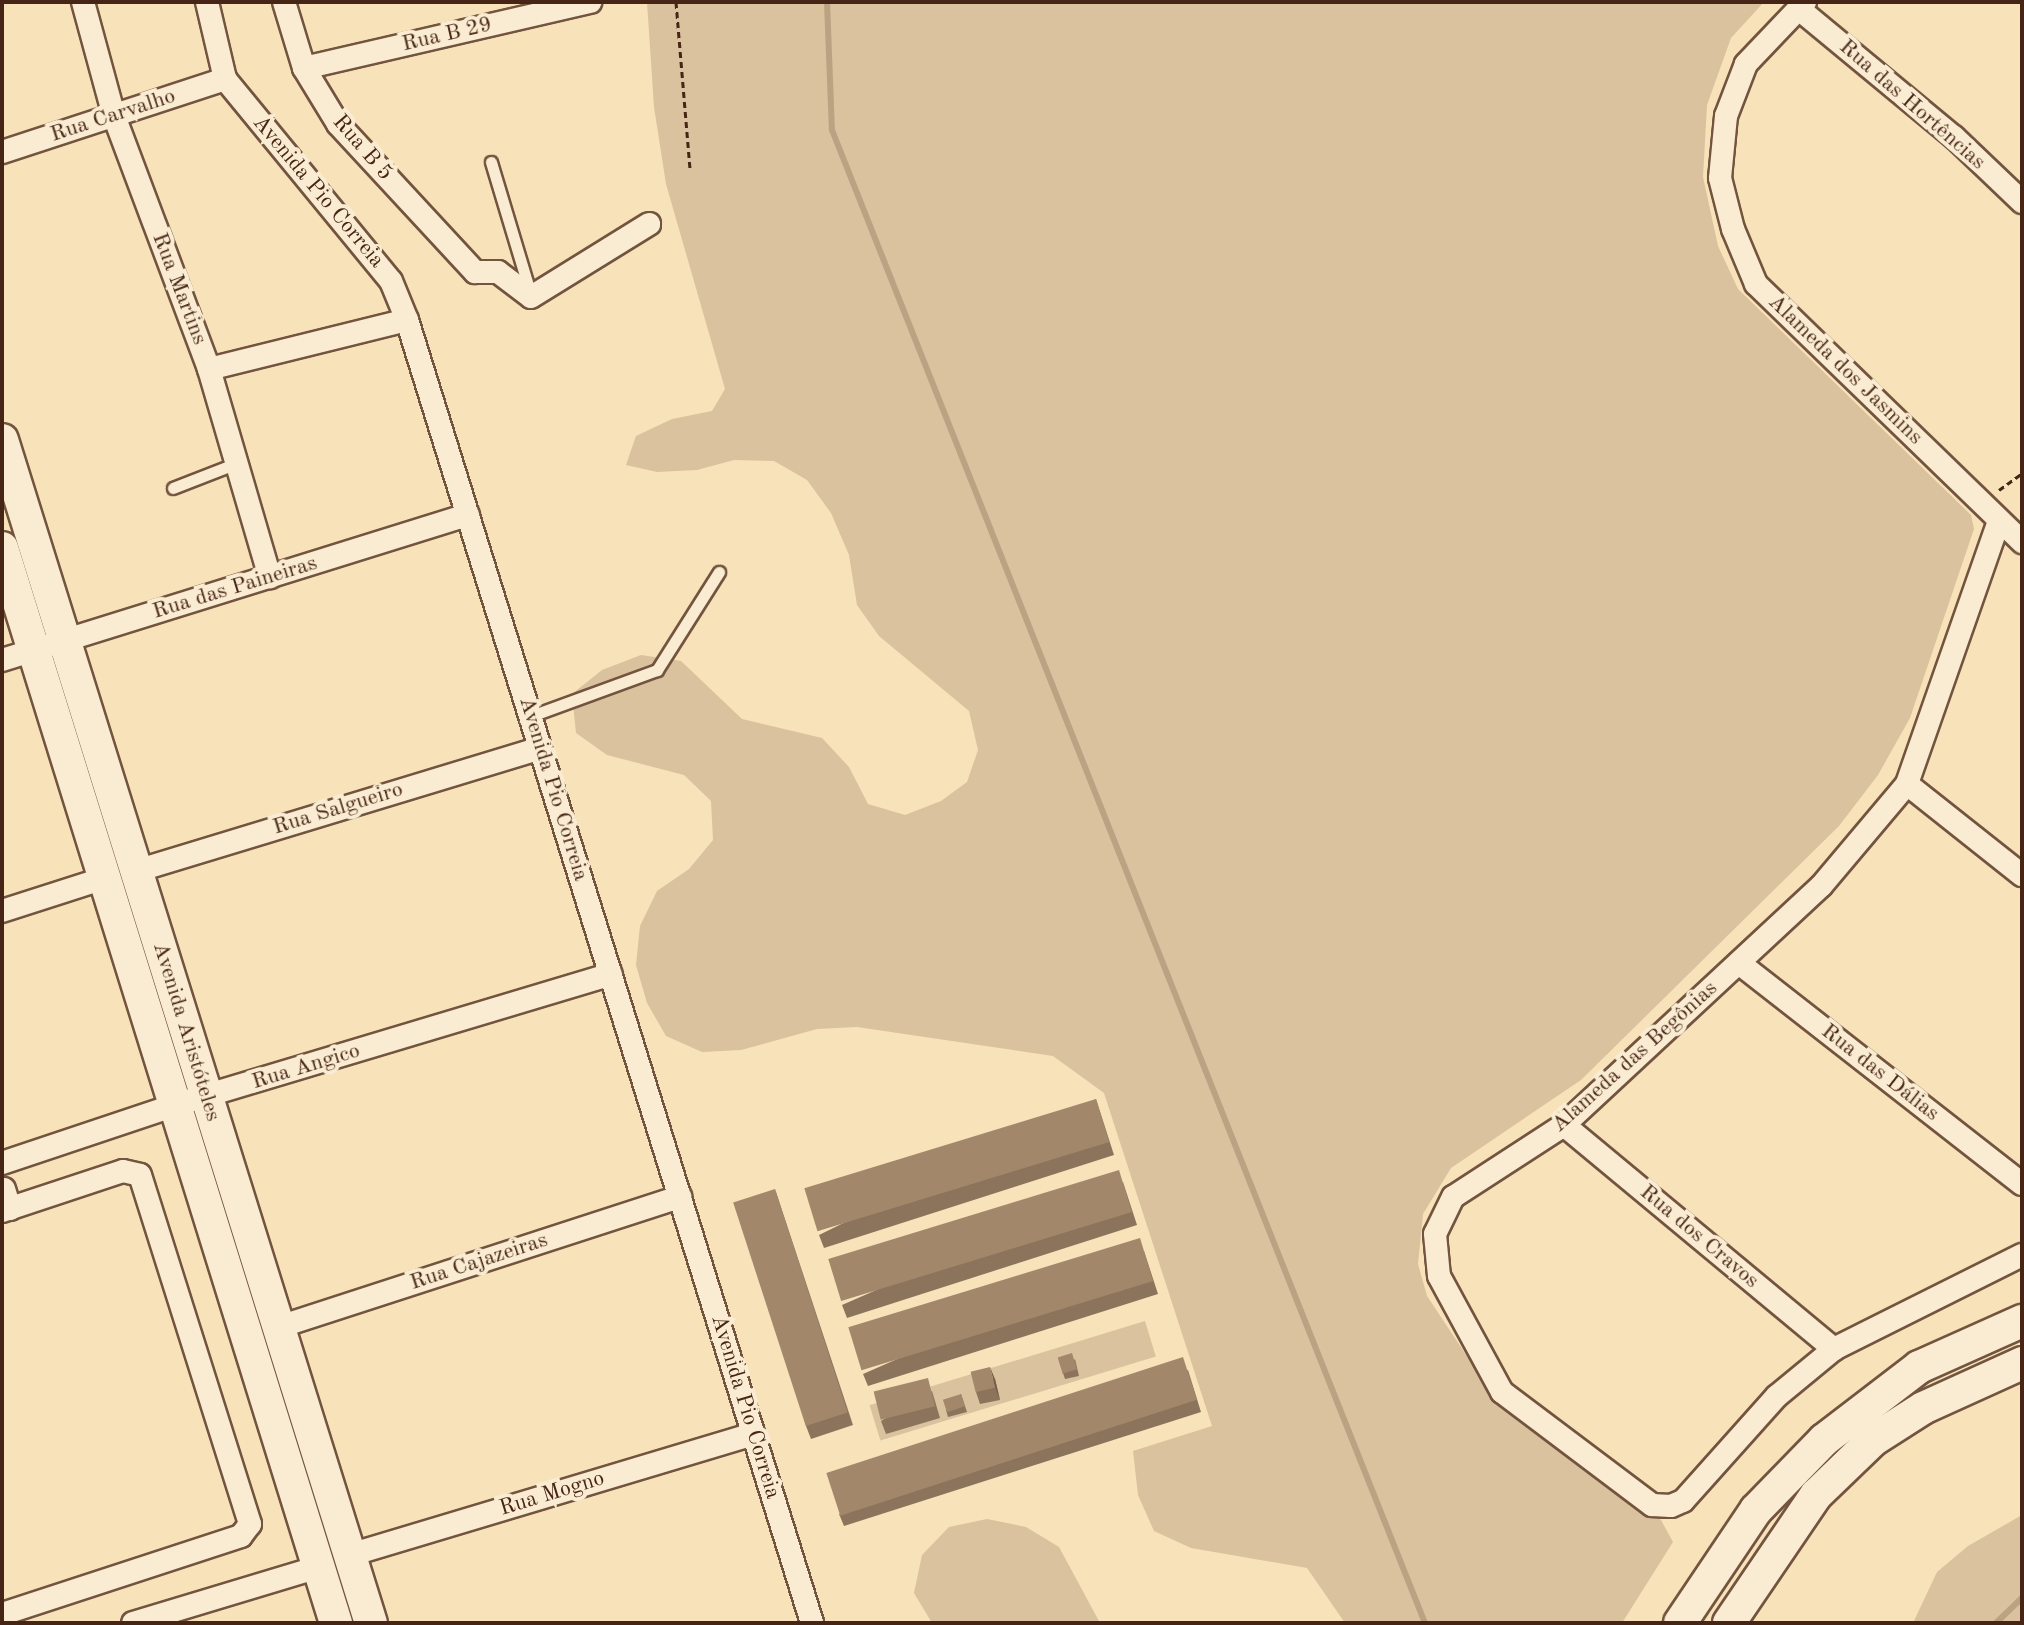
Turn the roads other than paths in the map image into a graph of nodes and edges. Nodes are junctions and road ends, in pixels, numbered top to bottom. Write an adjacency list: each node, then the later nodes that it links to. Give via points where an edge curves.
1 (83, 2): 8 (street, Rua Martins)
2 (207, 2): 7 (street, Avenida Pio Correia)
3 (284, 2): 6 (street, Rua B 5)
4 (590, 2): 6 (street, Rua B 29)
5 (1802, 6): 11 (street, Rua das Hortências); 20 (street, Alameda dos Jasmins, via 1746,64 1726,116 1720,178 1733,229 1756,284)
6 (304, 68): 13 (street, Rua B 5, via 338,124 475,272 498,272)
7 (225, 79): 8 (street, Rua Carvalho); 14 (street, Avenida Pio Correia, via 391,281)
8 (114, 116): 9 (street, Rua Carvalho); 15 (street, Rua Martins)
9 (2, 152)
10 (491, 162): 13 (lane)
11 (2022, 202)
12 (649, 224): 13 (street)
13 (531, 297)
14 (407, 320): 15 (street); 19 (street, Avenida Pio Correia)
15 (209, 369): 17 (street, Rua Martins)
16 (2, 440): 25 (street, Avenida Aristóteles)
17 (237, 463): 18 (lane); 24 (street, Rua Martins)
18 (173, 488)
19 (468, 515): 24 (street, Rua das Paineiras); 27 (street, Avenida Pio Correia)
20 (1999, 521): 21 (street, Alameda dos Jasmins); 29 (street, Alameda das Begônias)
21 (2022, 542)
22 (2, 548): 25 (street, Avenida Aristóteles)
23 (719, 572): 27 (lane, via 657,670)
24 (270, 577): 25 (street, Rua das Paineiras)
25 (49, 646): 26 (street, Rua das Paineiras); 30 (street, Avenida Aristóteles)
26 (2, 660)
27 (531, 716): 28 (street, Avenida Pio Correia)
28 (540, 748): 30 (street, Rua Salgueiro); 34 (street, Avenida Pio Correia)
29 (1907, 784): 31 (street); 33 (street, Alameda das Begônias, via 1821,886)
30 (120, 874): 32 (street, Rua Salgueiro); 35 (street, Avenida Aristóteles); 36 (street, Avenida Aristóteles)
31 (2022, 875)
32 (2, 911)
33 (1739, 963): 37 (street, Alameda das Begônias); 39 (street, Rua das Dálias)
34 (611, 974): 35 (street, Rua Angico); 41 (street, Avenida Pio Correia)
35 (207, 1097): 36 (street, Rua Angico); 44 (street, Avenida Aristóteles)
36 (175, 1105): 38 (street, Rua Angico); 49 (street, Avenida Aristóteles)
37 (1564, 1125): 45 (street, Rua dos Cravos); 45 (street, Alameda das Begônias, via 1453,1197 1435,1234 1439,1276 1502,1392 1652,1505 1683,1501 1777,1396)
38 (2, 1163)
39 (2022, 1184)
40 (4, 1196): 50 (street, via 123,1171 140,1175 250,1524 241,1536)
41 (680, 1197): 44 (street, Rua Cajazeiras); 47 (street, Avenida Pio Correia)
42 (2022, 1255): 45 (street)
43 (2022, 1321): 55 (street, via 1919,1367 1824,1440 1756,1510)
44 (279, 1327): 48 (street, Avenida Aristóteles)
45 (1834, 1349)
46 (2022, 1363): 56 (street, via 1923,1408 1873,1440 1816,1495)
47 (753, 1434): 48 (street, Rua Mogno); 54 (street, Avenida Pio Correia)
48 (350, 1555): 53 (street, Avenida Aristóteles)
49 (319, 1567): 51 (street); 52 (street, Avenida Aristóteles)
50 (2, 1614)
51 (133, 1623)
52 (336, 1623)
53 (371, 1623)
54 (812, 1623)
55 (1680, 1623)
56 (1729, 1623)

